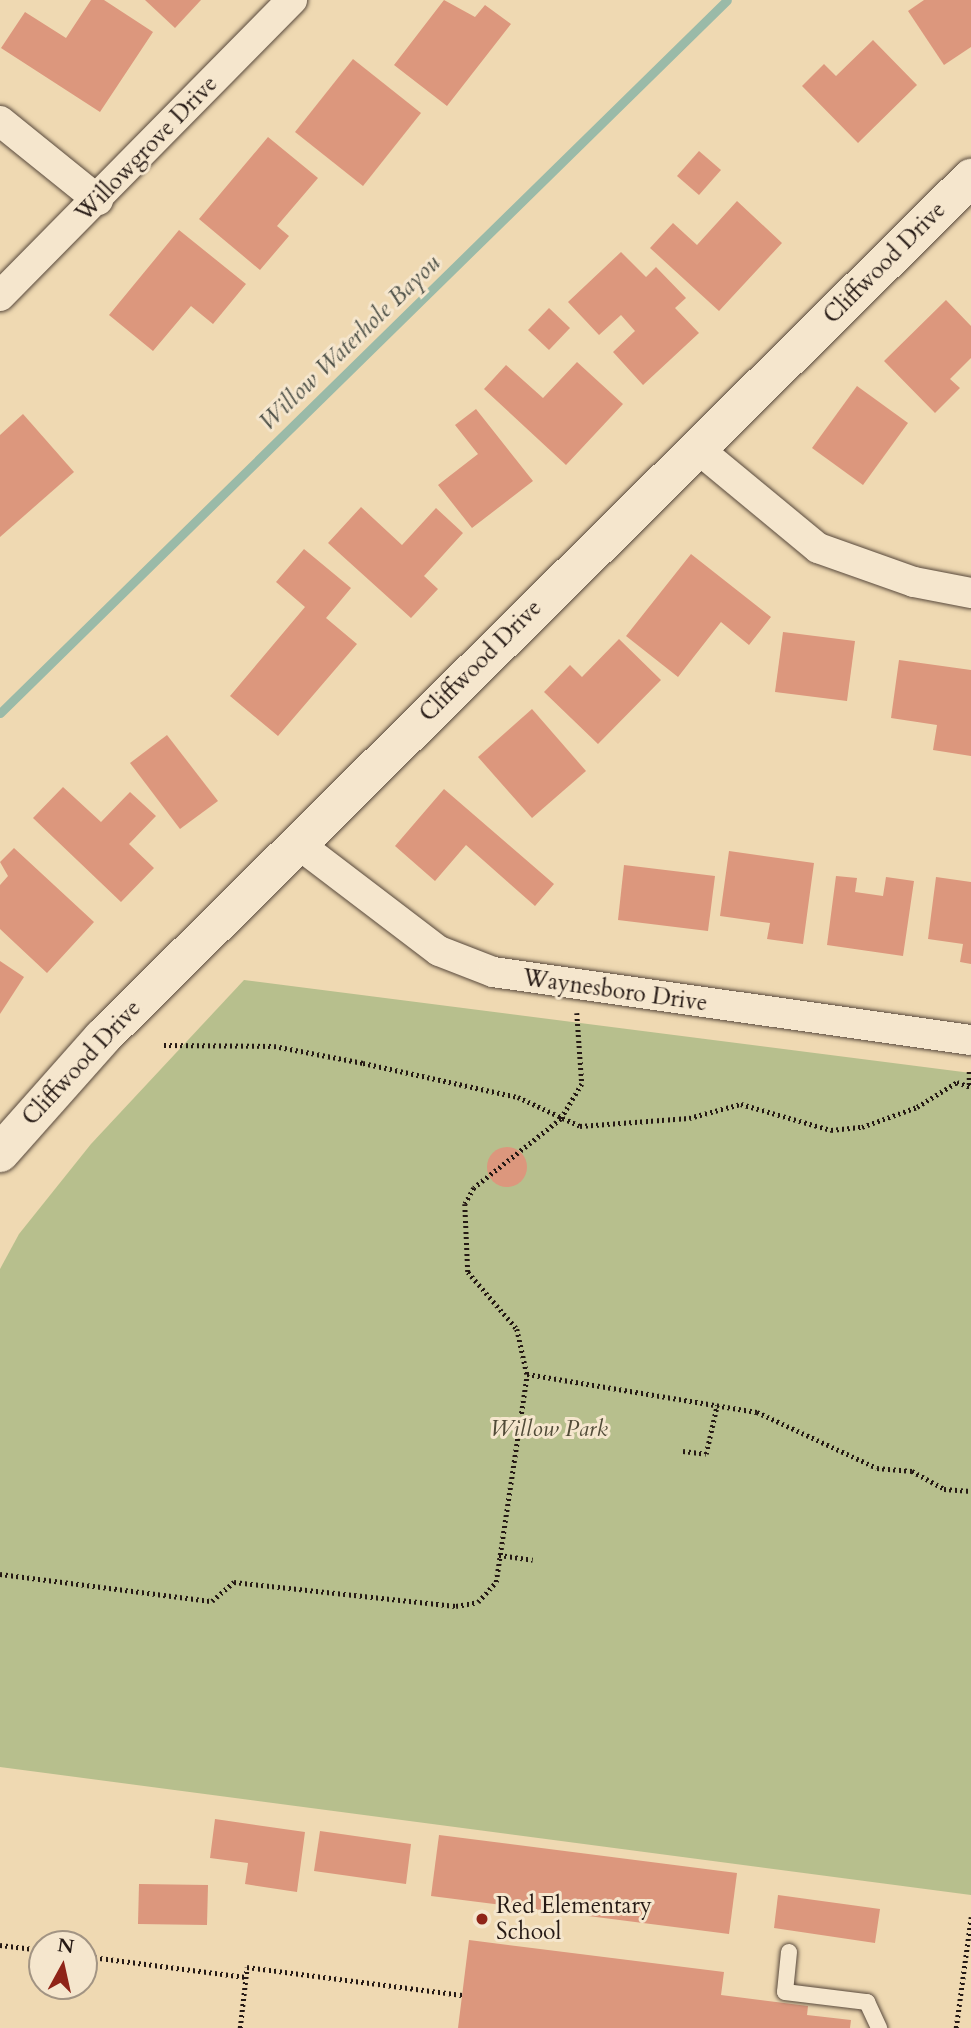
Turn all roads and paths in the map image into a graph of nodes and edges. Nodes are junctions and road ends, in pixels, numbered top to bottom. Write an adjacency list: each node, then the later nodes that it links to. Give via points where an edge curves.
1 (292, 0): 4 (street, Willowgrove Drive)
2 (0, 121): 4 (street)
3 (971, 178): 6 (street, Cliffwood Drive)
4 (99, 200): 5 (street, Willowgrove Drive)
5 (0, 296)
6 (697, 448): 7 (street, via 817,548 914,582); 8 (street, Cliffwood Drive)
7 (971, 593)
8 (297, 843): 9 (street, Waynesboro Drive, via 439,951 493,972); 14 (street, Cliffwood Drive, via 102,1038)
9 (574, 986): 10 (street, Waynesboro Drive); 13 (path, via 582,1084)
10 (971, 1040)
11 (164, 1045): 13 (path, via 274,1046 518,1097)
12 (971, 1087): 13 (path, via 957,1082 917,1107 862,1127 831,1130 741,1104 647,1123 580,1126)
13 (561, 1119): 15 (path, via 474,1188 465,1204 468,1272 517,1329)
14 (0, 1153)
15 (527, 1374): 16 (path); 19 (path)
16 (717, 1405): 17 (path, via 706,1454); 18 (path, via 783,1421 877,1468 912,1471 944,1489)
17 (683, 1451)
18 (971, 1491)
19 (499, 1555): 20 (path); 21 (path, via 491,1594 465,1606 234,1582 212,1601)
20 (533, 1560)
21 (0, 1574)
22 (971, 1917): 31 (path)
23 (0, 1945): 24 (path)
24 (28, 1948)
25 (789, 1952): 30 (lane, via 785,1992 867,2002)
26 (98, 1958): 27 (path)
27 (246, 1978): 28 (path, via 247,1967); 29 (path)
28 (463, 1995)
29 (240, 2028)
30 (879, 2028)
31 (956, 2028)

